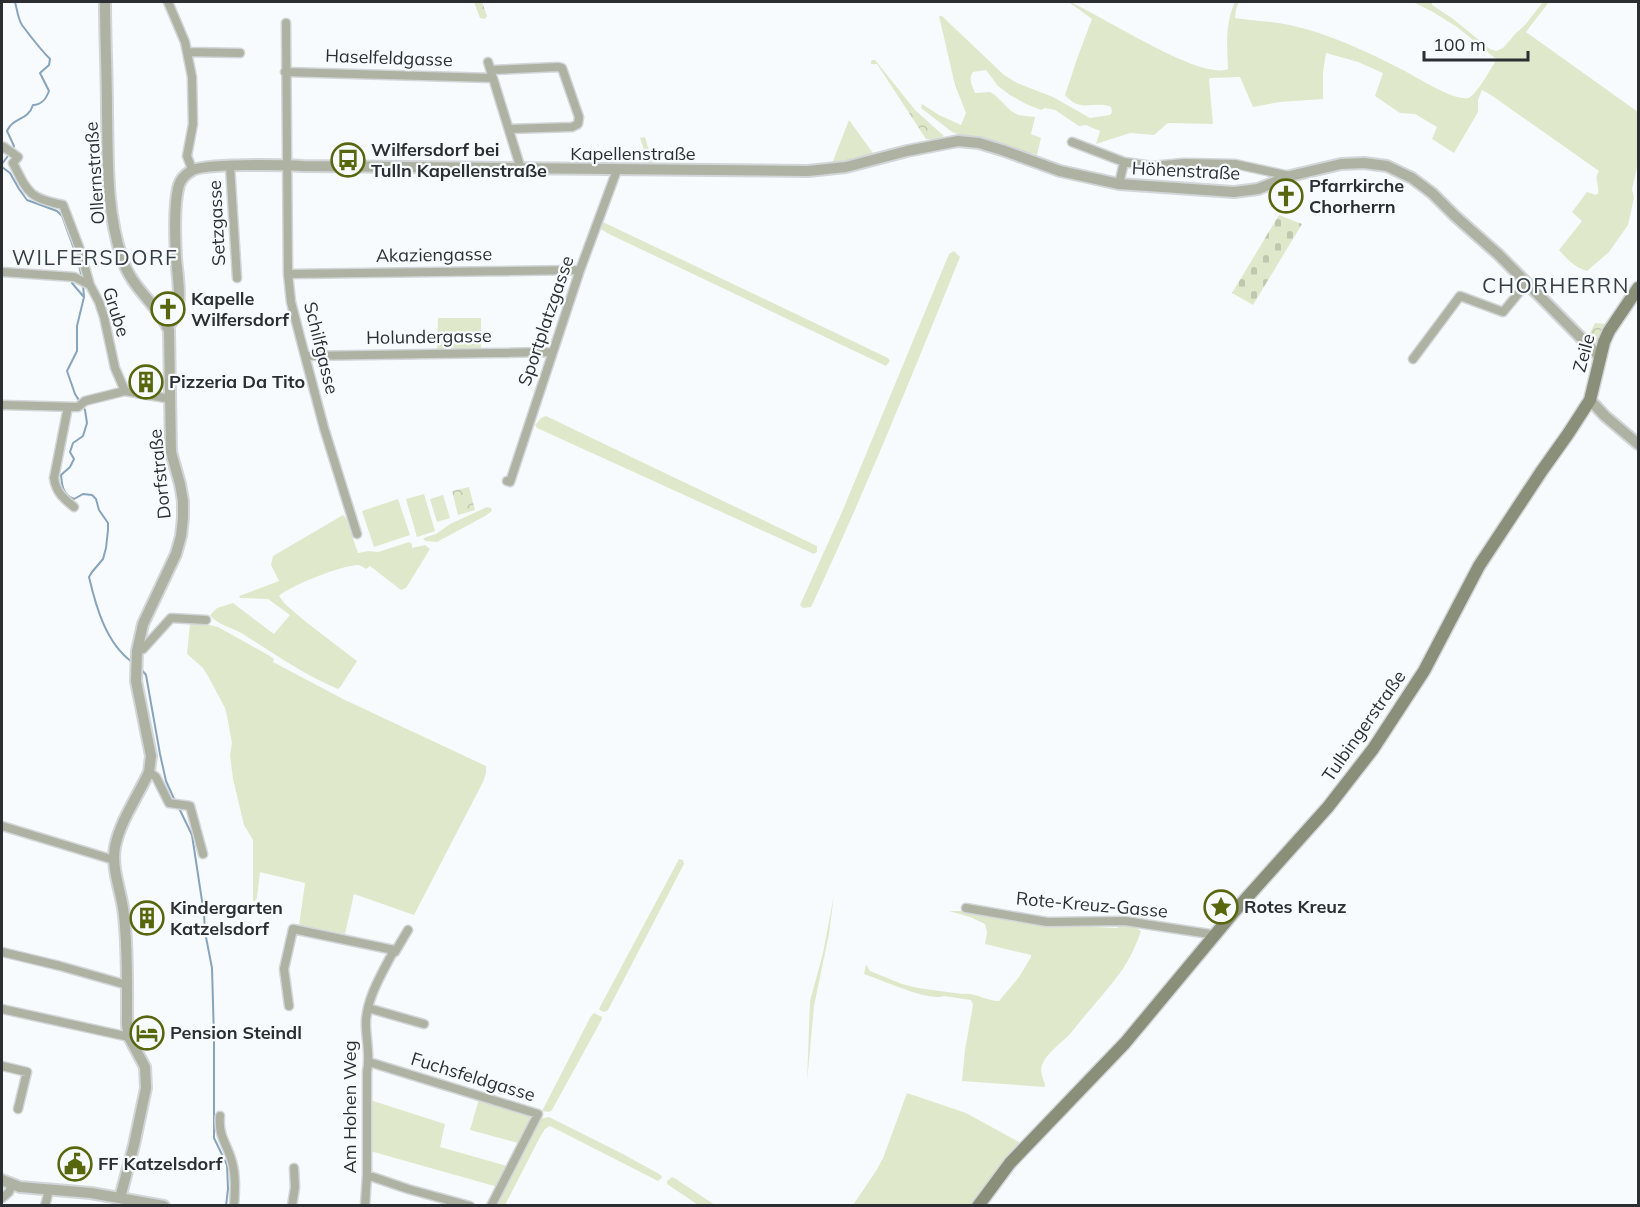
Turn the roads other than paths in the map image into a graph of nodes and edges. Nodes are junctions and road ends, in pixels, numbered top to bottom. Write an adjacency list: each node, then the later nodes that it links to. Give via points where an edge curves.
1 (105, 2): 27 (street, Ollernstraße, via 108,158 115,232 130,278)
2 (168, 2): 4 (street)
3 (286, 23): 7 (street)
4 (187, 52): 5 (street); 14 (street, via 193,124 187,156)
5 (240, 53)
6 (491, 70): 7 (street, Haselfeldgasse); 8 (street); 8 (street, Haselfeldgasse, via 562,68 579,117 578,124 572,127)
7 (285, 72): 12 (street)
8 (509, 129): 15 (street)
9 (1072, 142): 11 (street)
10 (8, 151): 24 (street, via 18,158 13,163 32,195 63,205)
11 (1124, 162): 18 (street, via 1152,166 1235,164); 19 (street)
12 (287, 165): 13 (street, Kapellenstraße); 15 (street, Kapellenstraße); 22 (street, Schilfgasse)
13 (230, 166): 14 (street, Kapellenstraße); 23 (street, Setzgasse)
14 (192, 169): 27 (street, via 180,183 177,199 179,288 175,316)
15 (521, 169): 16 (street, Kapellenstraße)
16 (617, 170): 17 (street, Kapellenstraße); 20 (street, Sportplatzgasse)
17 (808, 171): 19 (street, Höhenstraße, via 846,167 943,143 968,141 1060,171)
18 (1290, 176): 19 (street, Höhenstraße, via 1246,192); 25 (street, Höhenstraße, via 1341,164 1364,163 1401,171 1432,193)
19 (1119, 184)
20 (580, 270): 22 (street, Akaziengasse); 28 (street, Sportplatzgasse)
21 (2, 272): 24 (street, Grube, via 74,277)
22 (288, 274): 29 (street, Schilfgasse)
23 (237, 278)
24 (88, 284): 32 (street, Grube, via 99,302 115,368)
25 (1527, 284): 30 (street, Höhenstraße); 31 (street, via 1503,312 1460,296)
26 (1638, 288): 30 (main road, Zeile, via 1609,331)
27 (167, 327): 33 (street, Dorfstraße)
28 (553, 352): 29 (street, Holundergasse); 38 (street, Sportplatzgasse)
29 (305, 356): 40 (street, Schilfgasse)
30 (1600, 357): 34 (main road, Zeile)
31 (1413, 359)
32 (126, 392): 33 (street); 36 (street)
33 (171, 399): 42 (street, Dorfstraße, via 171,452 183,501 181,536 143,624)
34 (1590, 400): 37 (street); 49 (main road, Tulbingerstraße, via 1479,566 1424,671 1381,738 1328,807)
35 (2, 405): 36 (street)
36 (77, 405): 39 (street, via 54,478 61,496)
37 (1638, 444)
38 (507, 482)
39 (74, 507)
40 (357, 534)
41 (206, 620): 42 (street, via 171,618 143,649)
42 (136, 666): 43 (street, via 151,756)
43 (149, 772): 45 (street, via 156,777 169,803 190,806); 46 (street, via 117,839)
44 (2, 826): 46 (street)
45 (203, 854)
46 (114, 860): 52 (street, via 124,914)
47 (966, 908): 49 (street, Rote-Kreuz-Gasse, via 1047,922 1125,921)
48 (408, 930): 50 (street, Am Hohen Weg)
49 (1216, 935): 76 (main road, Tulbingerstraße, via 1125,1043 1010,1163)
50 (394, 950): 53 (street, via 293,929 284,969); 54 (street, Am Hohen Weg)
51 (2, 952): 52 (street)
52 (127, 985): 57 (street)
53 (289, 1006)
54 (368, 1008): 56 (street); 58 (street, Am Hohen Weg)
55 (2, 1009): 57 (street)
56 (424, 1024)
57 (129, 1037): 68 (street, via 144,1067 146,1088)
58 (369, 1062): 63 (street, Am Hohen Weg); 75 (street, Fuchsfeldgasse, via 538,1114)
59 (2, 1066): 60 (street, via 27,1072)
60 (18, 1109)
61 (220, 1116): 71 (street, via 219,1129 235,1177)
62 (294, 1168): 72 (street)
63 (367, 1175): 73 (street, Am Hohen Weg); 74 (street)
64 (2, 1180): 65 (street)
65 (12, 1185): 66 (street); 67 (street)
66 (50, 1190): 68 (street, via 91,1192); 69 (street)
67 (2, 1198)
68 (126, 1201): 70 (street)
69 (45, 1206)
70 (164, 1206)
71 (234, 1206)
72 (292, 1206)
73 (364, 1206)
74 (470, 1206)
75 (491, 1206)
76 (978, 1206)

